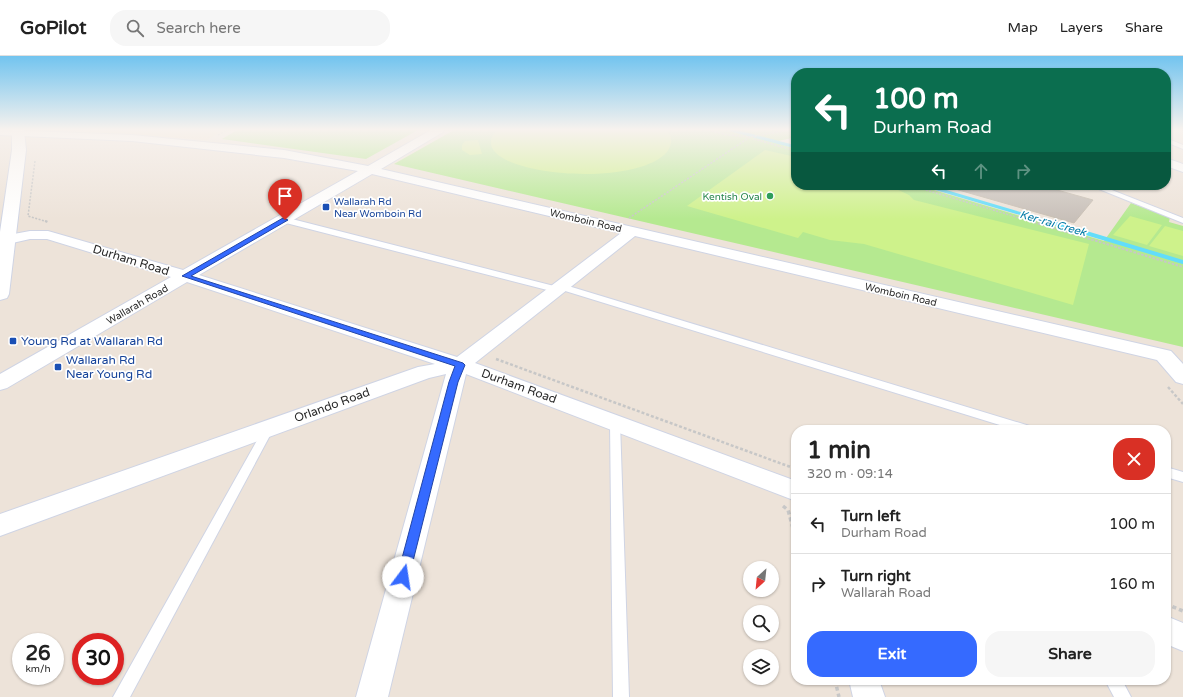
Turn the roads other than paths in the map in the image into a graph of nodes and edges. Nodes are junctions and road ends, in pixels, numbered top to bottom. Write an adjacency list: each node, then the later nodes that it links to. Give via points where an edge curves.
1 (18, 160): 11 (street)
2 (316, 160): 6 (street, Womboin Road)
3 (388, 160): 6 (street, Wallarah Road)
4 (1171, 164): 5 (street)
5 (1183, 168)
6 (370, 170): 8 (street, Wallarah Road); 10 (street, Womboin Road)
7 (1106, 190): 9 (lane)
8 (285, 220): 12 (street, Wallarah Road); 13 (lane)
9 (1183, 221)
10 (633, 231): 13 (street, Orlando Road); 16 (street, Womboin Road, via 1164,355)
11 (5, 249): 12 (street, Durham Road, via 30,235 48,235); 14 (street)
12 (185, 276): 15 (street, Durham Road); 17 (street, Wallarah Road)
13 (560, 289): 15 (street, Orlando Road); 19 (lane)
14 (0, 294)
15 (460, 365): 18 (street, Durham Road); 20 (street, Orlando Road, via 425,372); 30 (street, via 453,382)
16 (1183, 377)
17 (0, 383)
18 (615, 422): 23 (street, Durham Road); 31 (lane)
19 (1012, 425)
20 (269, 428): 24 (street, Orlando Road); 29 (lane)
21 (1171, 473): 22 (lane)
22 (1183, 477)
23 (791, 489)
24 (0, 526)
25 (1171, 632): 26 (street)
26 (1183, 637)
27 (865, 685): 32 (street)
28 (1115, 685): 33 (lane)
29 (121, 697)
30 (372, 697)
31 (620, 697)
32 (869, 697)
33 (1123, 697)

